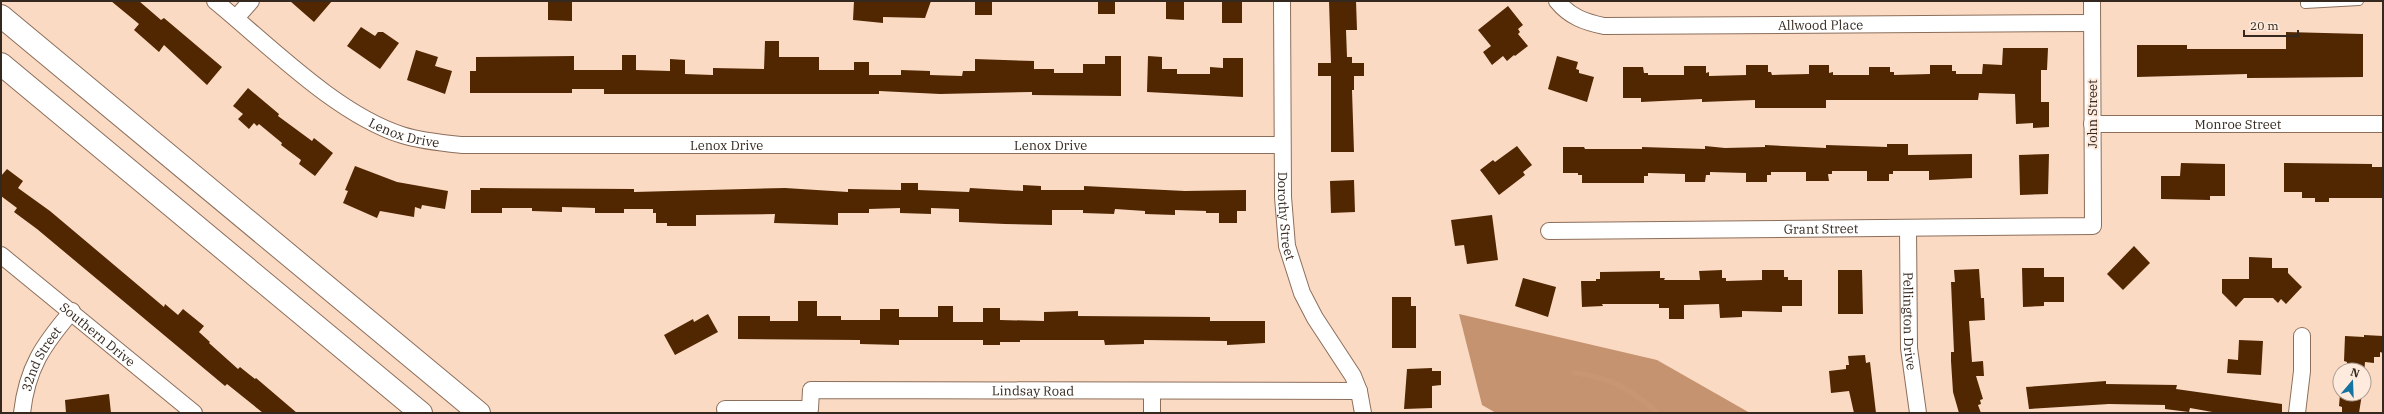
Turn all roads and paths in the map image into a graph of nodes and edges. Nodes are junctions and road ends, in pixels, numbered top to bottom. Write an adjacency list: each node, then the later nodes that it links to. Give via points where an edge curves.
1 (216, 1): 9 (street, Lenox Drive)
2 (251, 1): 9 (street)
3 (1282, 1): 14 (street, Dorothy Street)
4 (1558, 1): 10 (street, Allwood Place, via 1572,15 1586,22 1604,26)
5 (2092, 1): 10 (street, John Street)
6 (2305, 1): 7 (lane, via 2305,4)
7 (2359, 1)
8 (1, 16): 28 (highway)
9 (236, 18): 14 (street, Lenox Drive, via 348,109 374,124 402,135 431,142 462,145)
10 (2092, 23): 12 (street, John Street)
11 (1, 64): 27 (highway)
12 (2092, 124): 13 (street, Monroe Street); 15 (street, John Street)
13 (2383, 124)
14 (1282, 144): 22 (street, Dorothy Street, via 1284,222 1293,270 1315,318 1353,376)
15 (2093, 226): 16 (street, Grant Street)
16 (1908, 228): 17 (street, Grant Street); 31 (street, Pellington Drive, via 1908,348)
17 (1549, 231)
18 (1, 255): 19 (street, Southern Drive)
19 (72, 311): 25 (street, 32nd Street, via 38,354 29,373); 26 (street, Southern Drive)
20 (2302, 336): 32 (street, via 2302,370)
21 (1152, 391): 22 (street, Lindsay Road); 24 (street, Lindsay Road, via 811,390); 29 (street)
22 (1359, 391): 30 (street, Dorothy Street)
23 (725, 409): 24 (street, Lindsay Road)
24 (810, 411)
25 (22, 413)
26 (194, 413)
27 (421, 413)
28 (479, 413)
29 (1152, 413)
30 (1363, 413)
31 (1918, 413)
32 (2297, 413)

